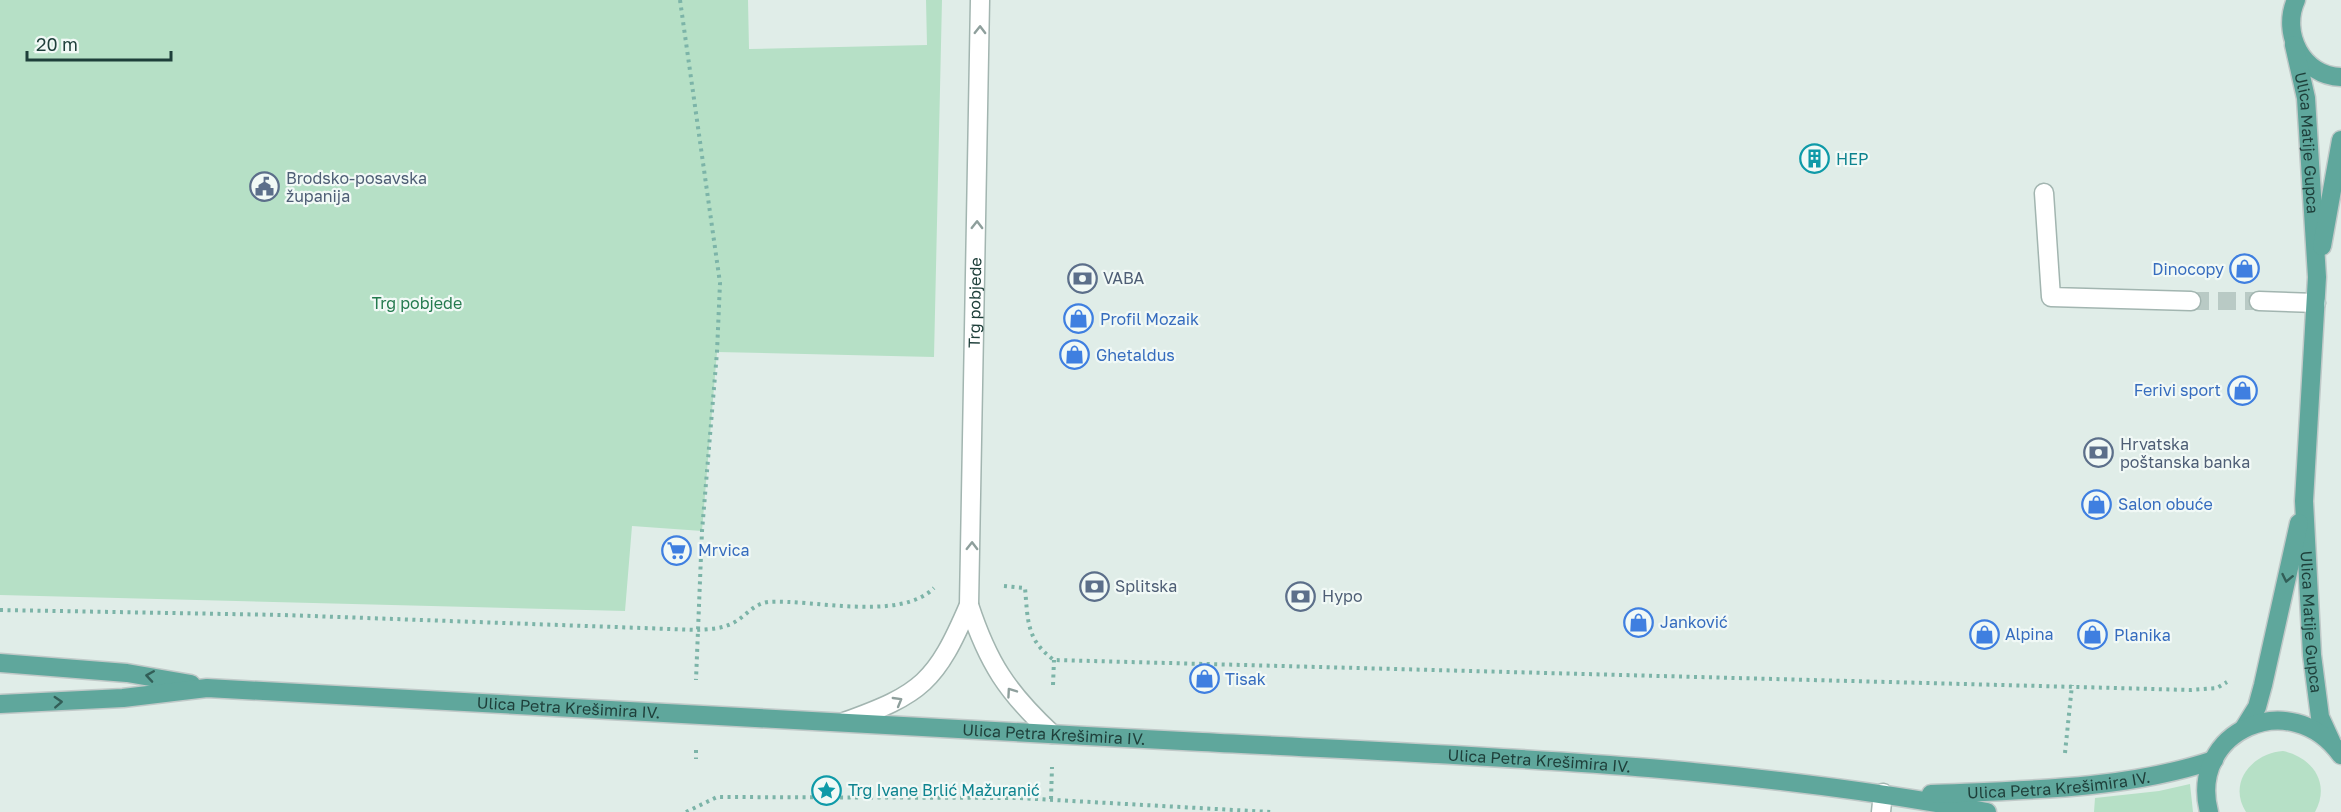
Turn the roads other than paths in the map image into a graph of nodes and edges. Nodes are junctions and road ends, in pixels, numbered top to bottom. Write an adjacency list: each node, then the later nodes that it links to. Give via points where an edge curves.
1 (980, 0): 12 (street, Trg pobjede, one-way to 1)
2 (2296, 0): 3 (main road, Ulica Matije Gupca, via 2290,28)
3 (2294, 45): 4 (main road, via 2319,72); 7 (main road, Ulica Matije Gupca, via 2306,98)
4 (2341, 77)
5 (2341, 140): 7 (main road, Ulica Matije Gupca)
6 (2044, 193): 8 (street, via 2051,297)
7 (2317, 277): 10 (main road, Ulica Matije Gupca)
8 (2192, 301)
9 (2259, 301): 10 (street)
10 (2316, 303): 11 (main road, Ulica Matije Gupca)
11 (2304, 501): 17 (main road, Ulica Matije Gupca, one-way to 17, via 2257,707); 19 (main road, Ulica Matije Gupca, via 2315,692 2320,717)
12 (969, 605): 16 (street, Trg pobjede, one-way to 12, via 894,704 936,671); 18 (street, Trg pobjede, one-way to 12, via 1018,702 1000,675 982,644)
13 (0, 663): 14 (main road, Ulica Petra Krešimira IV., one-way to 13, via 127,673)
14 (207, 688): 15 (main road, Ulica Petra Krešimira IV., one-way to 14, via 123,698); 16 (main road, Ulica Petra Krešimira IV.)
15 (0, 704)
16 (844, 722): 18 (main road, Ulica Petra Krešimira IV.)
17 (2244, 728): 19 (main road, via 2266,720 2290,720 2312,728); 20 (main road)
18 (1052, 734): 21 (main road, Ulica Petra Krešimira IV., via 1506,757 1807,782)
19 (2336, 748)
20 (2214, 760): 21 (main road, Ulica Petra Krešimira IV., via 2150,777 2062,788); 24 (main road, via 2207,779)
21 (1891, 794): 22 (street); 23 (main road, Ulica Petra Krešimira IV.)
22 (1881, 812)
23 (1987, 812)
24 (2209, 812)

